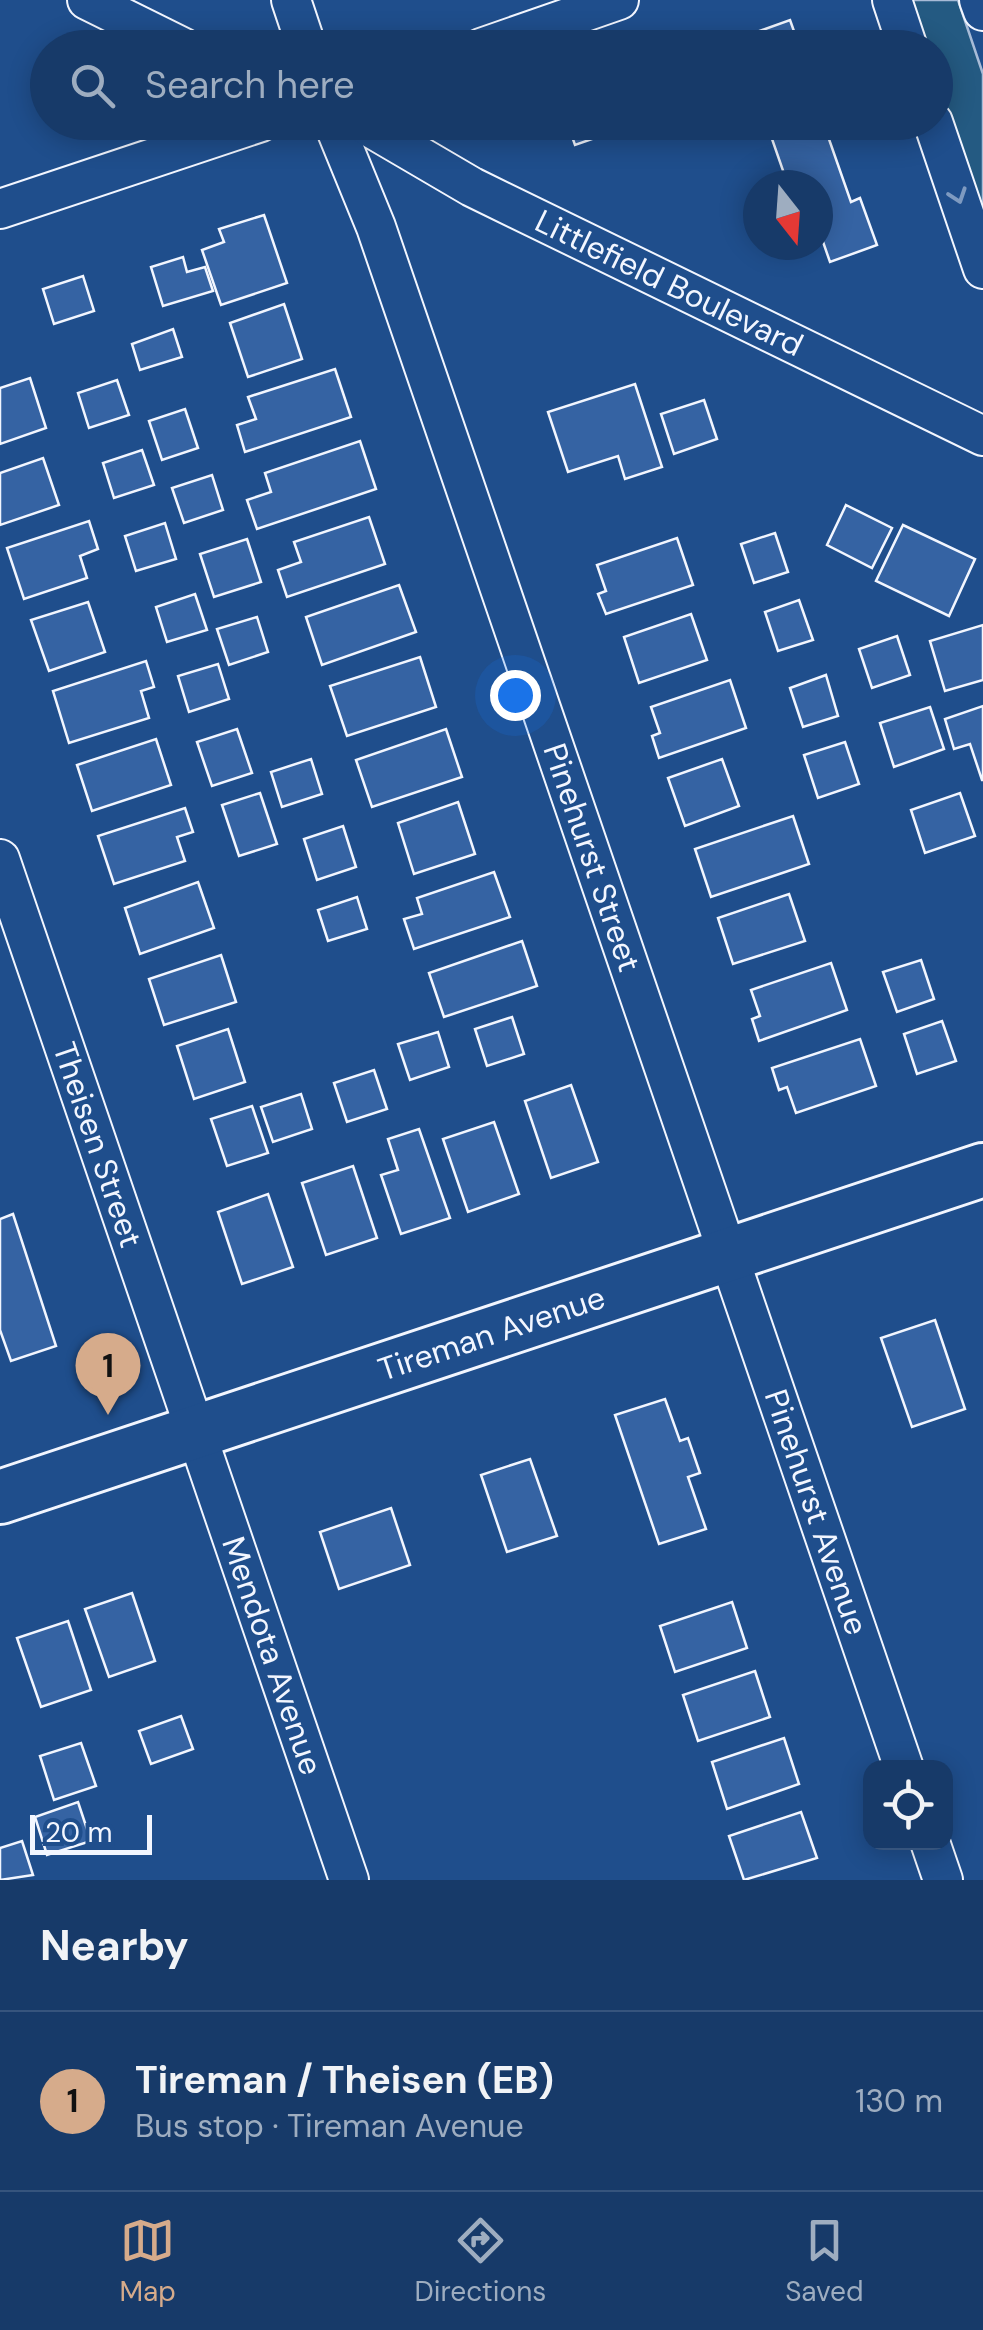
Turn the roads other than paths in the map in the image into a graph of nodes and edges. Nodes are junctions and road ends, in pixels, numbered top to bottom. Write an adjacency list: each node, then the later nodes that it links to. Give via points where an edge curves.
1 (87, 0): 7 (street)
2 (291, 0): 8 (street)
3 (619, 0): 9 (street)
4 (892, 0): 10 (street)
5 (979, 0): 6 (street)
6 (983, 11)
7 (148, 30)
8 (301, 30)
9 (533, 30)
10 (902, 30)
11 (207, 140): 15 (street)
12 (340, 140): 20 (street, Pinehurst Street, via 376,227)
13 (392, 140): 17 (street, Littlefield Boulevard, via 472,187)
14 (939, 140): 16 (street, one-way to 16)
15 (0, 209)
16 (983, 270)
17 (983, 436)
18 (0, 859): 21 (street, Theisen Street)
19 (983, 1170): 20 (street, Tireman Avenue)
20 (727, 1256): 21 (street, Tireman Avenue); 23 (street, Pinehurst Avenue)
21 (196, 1430): 22 (street, Tireman Avenue); 25 (street, Mendota Avenue)
22 (0, 1496)
23 (901, 1760)
24 (933, 1850): 26 (street)
25 (349, 1880)
26 (944, 1880)

